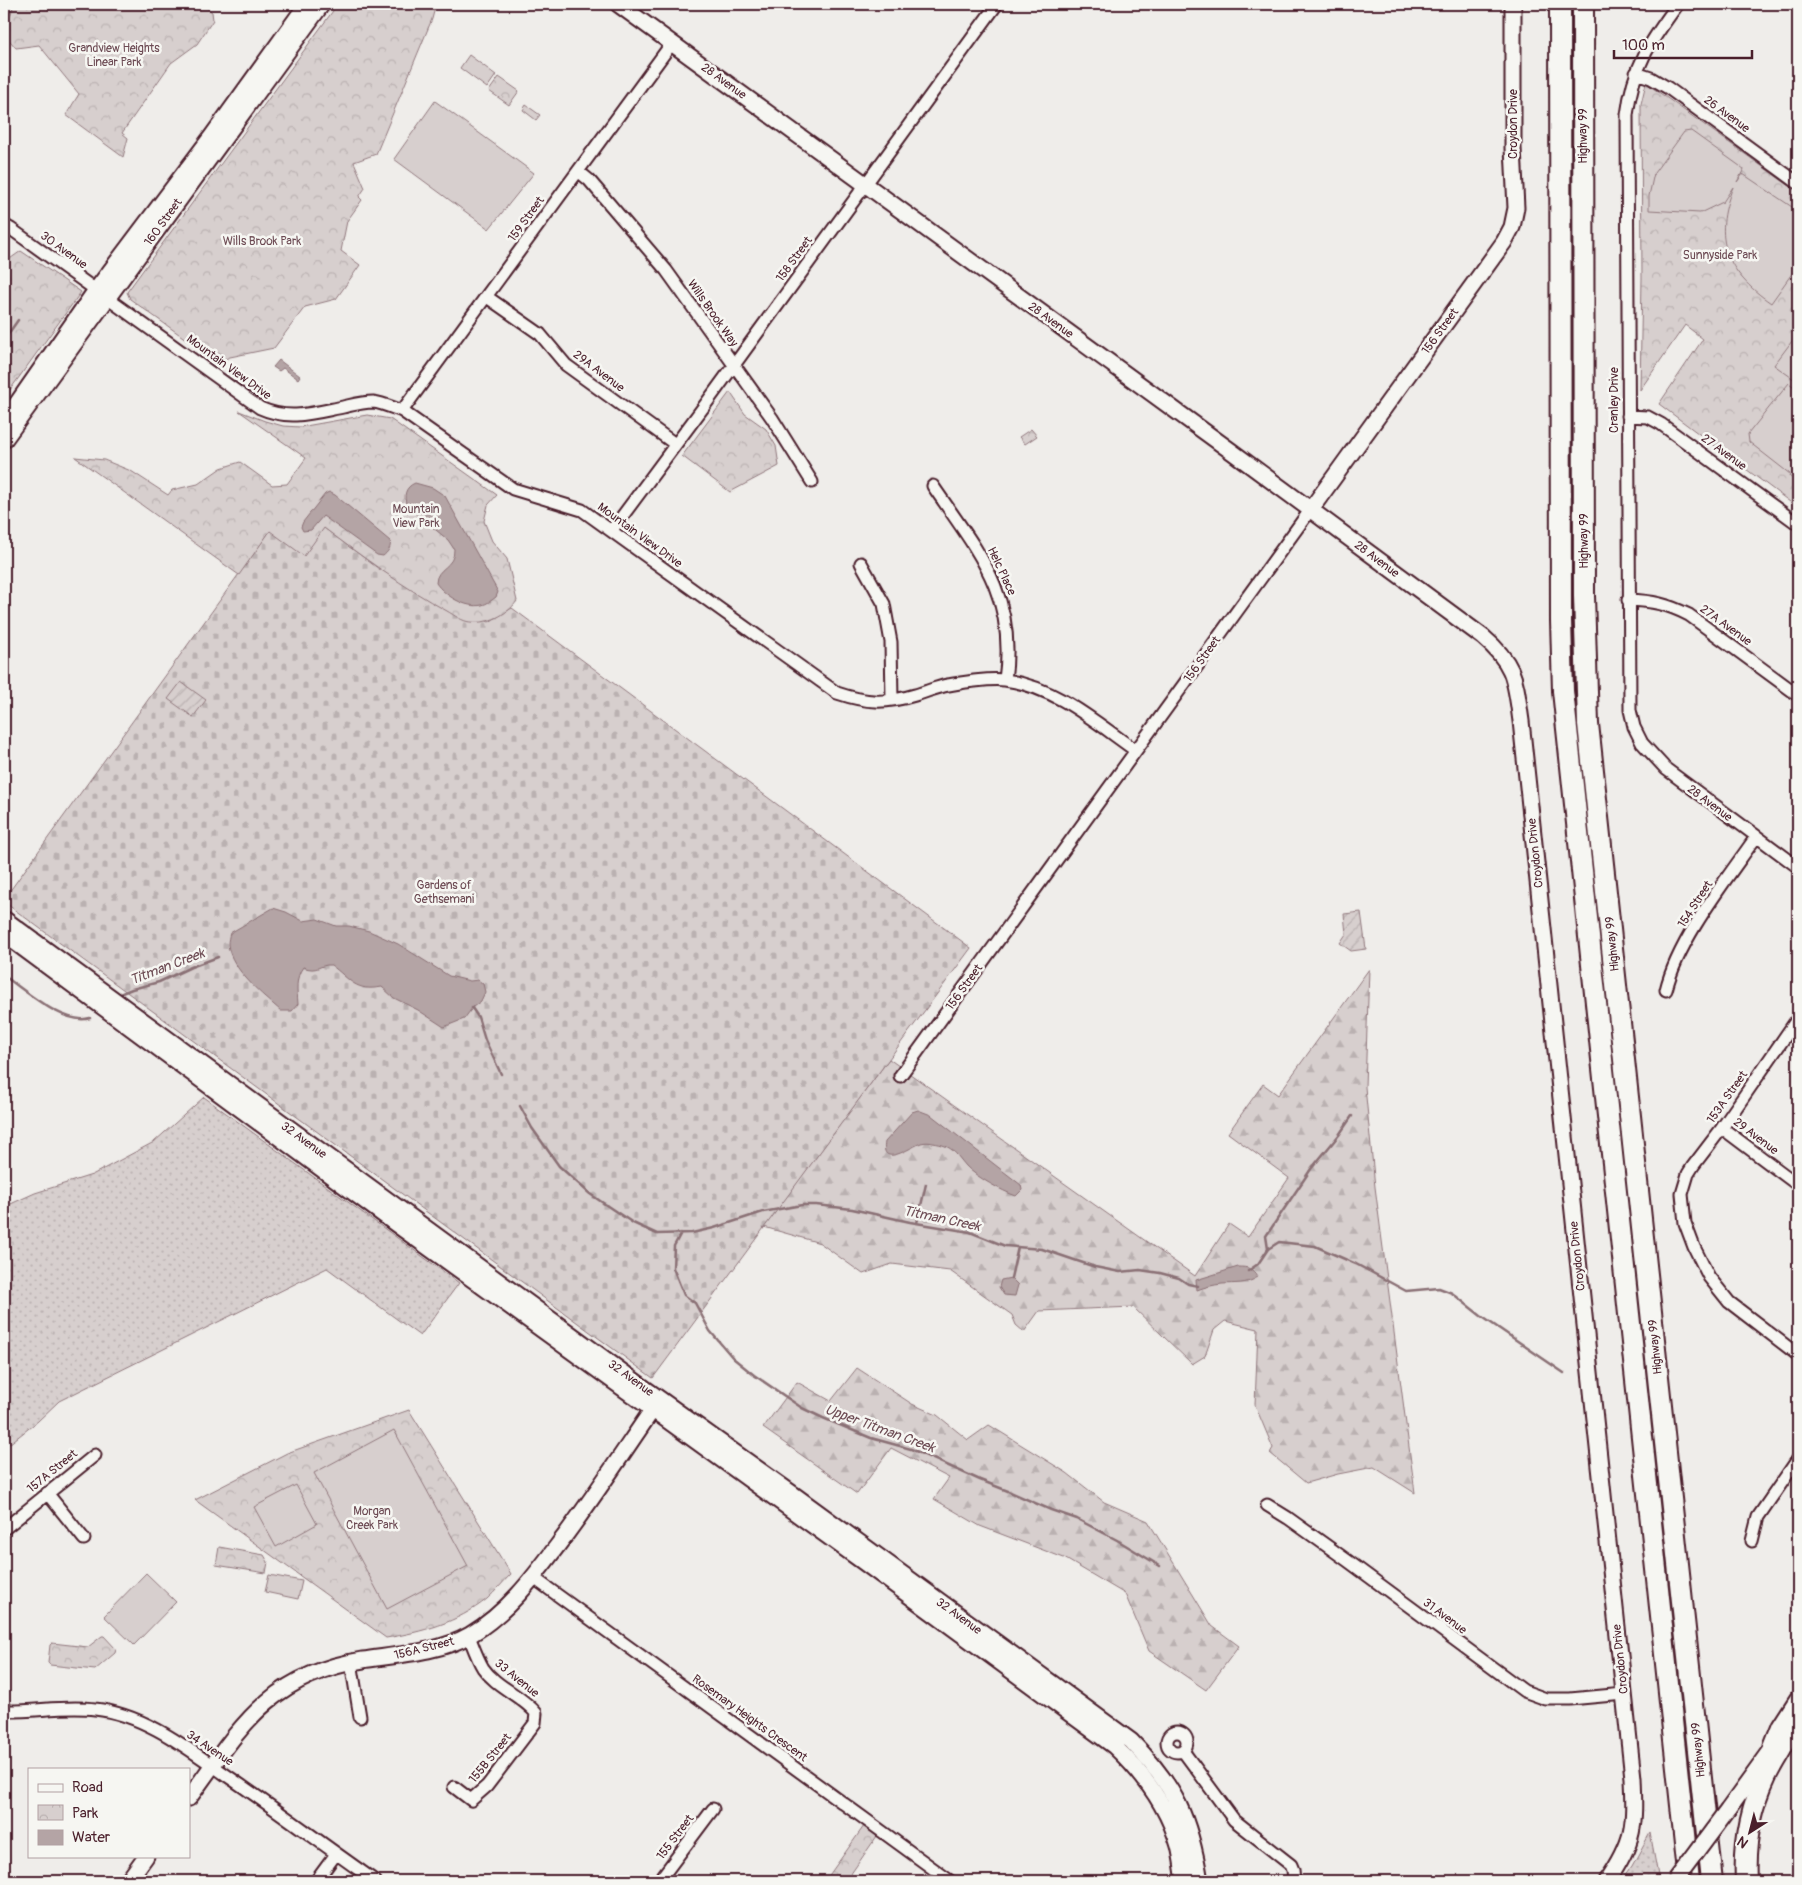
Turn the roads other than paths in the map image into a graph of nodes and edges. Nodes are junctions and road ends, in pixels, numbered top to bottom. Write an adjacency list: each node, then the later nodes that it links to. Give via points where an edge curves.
1 (307, 4): 16 (main road, 160 Street)
2 (322, 4): 16 (main road, 160 Street)
3 (618, 4): 9 (main road, 28 Avenue)
4 (997, 4): 13 (street, 158 Street)
5 (1512, 4): 15 (main road, Croydon Drive, via 1516,208 1512,227)
6 (1560, 4): 84 (highway, Highway 99, via 1563,691)
7 (1583, 4): 85 (highway, Highway 99, via 1584,596 1588,724)
8 (1678, 4): 10 (street, via 1645,51)
9 (672, 43): 11 (street, 159 Street); 13 (main road, 28 Avenue)
10 (1636, 72): 12 (street, 26 Avenue, via 1668,88); 20 (street, Cranley Drive, via 1627,115)
11 (578, 171): 17 (street, 159 Street); 18 (street, Wills Brook Way, via 666,270)
12 (1798, 183)
13 (865, 184): 18 (street, 158 Street); 26 (main road, 28 Avenue)
14 (4, 225): 16 (street, 30 Avenue)
15 (1504, 242): 26 (main road, 156 Street)
16 (102, 294): 19 (street, Mountain View Drive, via 270,413 302,416 374,402); 21 (main road, 160 Street); 22 (main road, 160 Street)
17 (487, 297): 19 (street, 159 Street); 23 (street, 29A Avenue, via 540,334 566,365)
18 (733, 366): 23 (street, 158 Street); 24 (street, Wills Brook Way, via 772,418)
19 (402, 411): 28 (street, Mountain View Drive, via 513,490 582,510)
20 (1628, 416): 27 (street, 27 Avenue, via 1648,417 1661,424); 30 (street, Cranley Drive)
21 (4, 422)
22 (4, 440)
23 (675, 444): 28 (street, 158 Street)
24 (812, 482)
25 (933, 486): 32 (street, Helc Place, via 992,577 1007,628)
26 (1311, 510): 31 (main road, 28 Avenue); 36 (street, 156 Street)
27 (1798, 524)
28 (612, 530): 34 (street, Mountain View Drive, via 837,693 860,700)
29 (861, 563): 34 (street, via 884,604 891,642)
30 (1628, 600): 33 (street, 27A Avenue, via 1670,605 1689,615); 35 (street, Cranley Drive, via 1630,710)
31 (1483, 636): 60 (main road, Croydon Drive, via 1500,651 1509,665 1520,712)
32 (1005, 680): 34 (street, Mountain View Drive, via 947,685); 36 (street, Mountain View Drive, via 1046,691 1063,700)
33 (1798, 696)
34 (892, 700)
35 (1634, 728): 37 (street, 28 Avenue, via 1642,743 1666,769)
36 (1135, 750): 43 (street, 156 Street)
37 (1756, 837): 38 (street, 28 Avenue); 41 (street, 154 Street, via 1694,927 1670,974)
38 (1798, 867)
39 (4, 919): 47 (main road, 32 Avenue)
40 (4, 934): 47 (main road, 32 Avenue, via 354,1194)
41 (1666, 990)
42 (1798, 1021): 44 (street, 153A Street)
43 (900, 1076)
44 (1722, 1128): 45 (street, 29 Avenue); 46 (street, 153A Street, via 1688,1174 1682,1194 1685,1223 1709,1277 1729,1302)
45 (1798, 1185)
46 (1798, 1355)
47 (656, 1405): 55 (main road, 32 Avenue); 56 (main road, 156A Street); 57 (main road, 32 Avenue, via 797,1496)
48 (95, 1455): 50 (street, 157A Street)
49 (1798, 1459): 54 (street, via 1758,1517)
50 (47, 1493): 52 (street, 157A Street); 53 (street)
51 (1267, 1505): 60 (street, 31 Avenue, via 1524,1691 1546,1699)
52 (4, 1529)
53 (84, 1539)
54 (1752, 1541)
55 (876, 1571): 57 (main road, via 890,1574 928,1602 934,1603); 79 (main road, 32 Avenue, via 1124,1755 1145,1778 1169,1818 1180,1848)
56 (534, 1578): 58 (main road, 156A Street, via 503,1612); 78 (street, Rosemary Heights Crescent)
57 (936, 1599): 80 (main road, 32 Avenue, via 1118,1730 1146,1756 1169,1786 1180,1808 1193,1842)
58 (468, 1636): 59 (main road, 156A Street, via 436,1648); 63 (street, 33 Avenue, via 483,1668)
59 (351, 1662): 64 (street); 68 (main road, 156A Street, via 320,1670 263,1704 238,1730)
60 (1624, 1694): 82 (main road, Croydon Drive, via 1634,1810 1626,1852)
61 (1798, 1698): 67 (main road, via 1780,1726)
62 (4, 1711): 68 (street, 34 Avenue, via 76,1708 122,1715 169,1737)
63 (536, 1713): 69 (street, 155B Street, via 535,1723 487,1786 471,1800)
64 (360, 1717)
65 (1795, 1724): 67 (main road); 86 (highway, via 1767,1774 1754,1807 1748,1838)
66 (1183, 1751): 81 (street, via 1234,1820 1291,1865)
67 (1770, 1752): 83 (main road, bridge)
68 (213, 1766): 70 (main road, 156A Street); 72 (street, 34 Avenue)
69 (454, 1787)
70 (190, 1797)
71 (713, 1809): 77 (street, 155 Street)
72 (336, 1854): 75 (street); 76 (street, 34 Avenue)
73 (145, 1858): 74 (main road)
74 (128, 1881)
75 (316, 1881)
76 (375, 1881)
77 (659, 1881)
78 (950, 1881)
79 (1185, 1881)
80 (1200, 1881)
81 (1294, 1881)
82 (1608, 1881)
83 (1675, 1881)
84 (1689, 1881)
85 (1712, 1881)
86 (1746, 1881)

